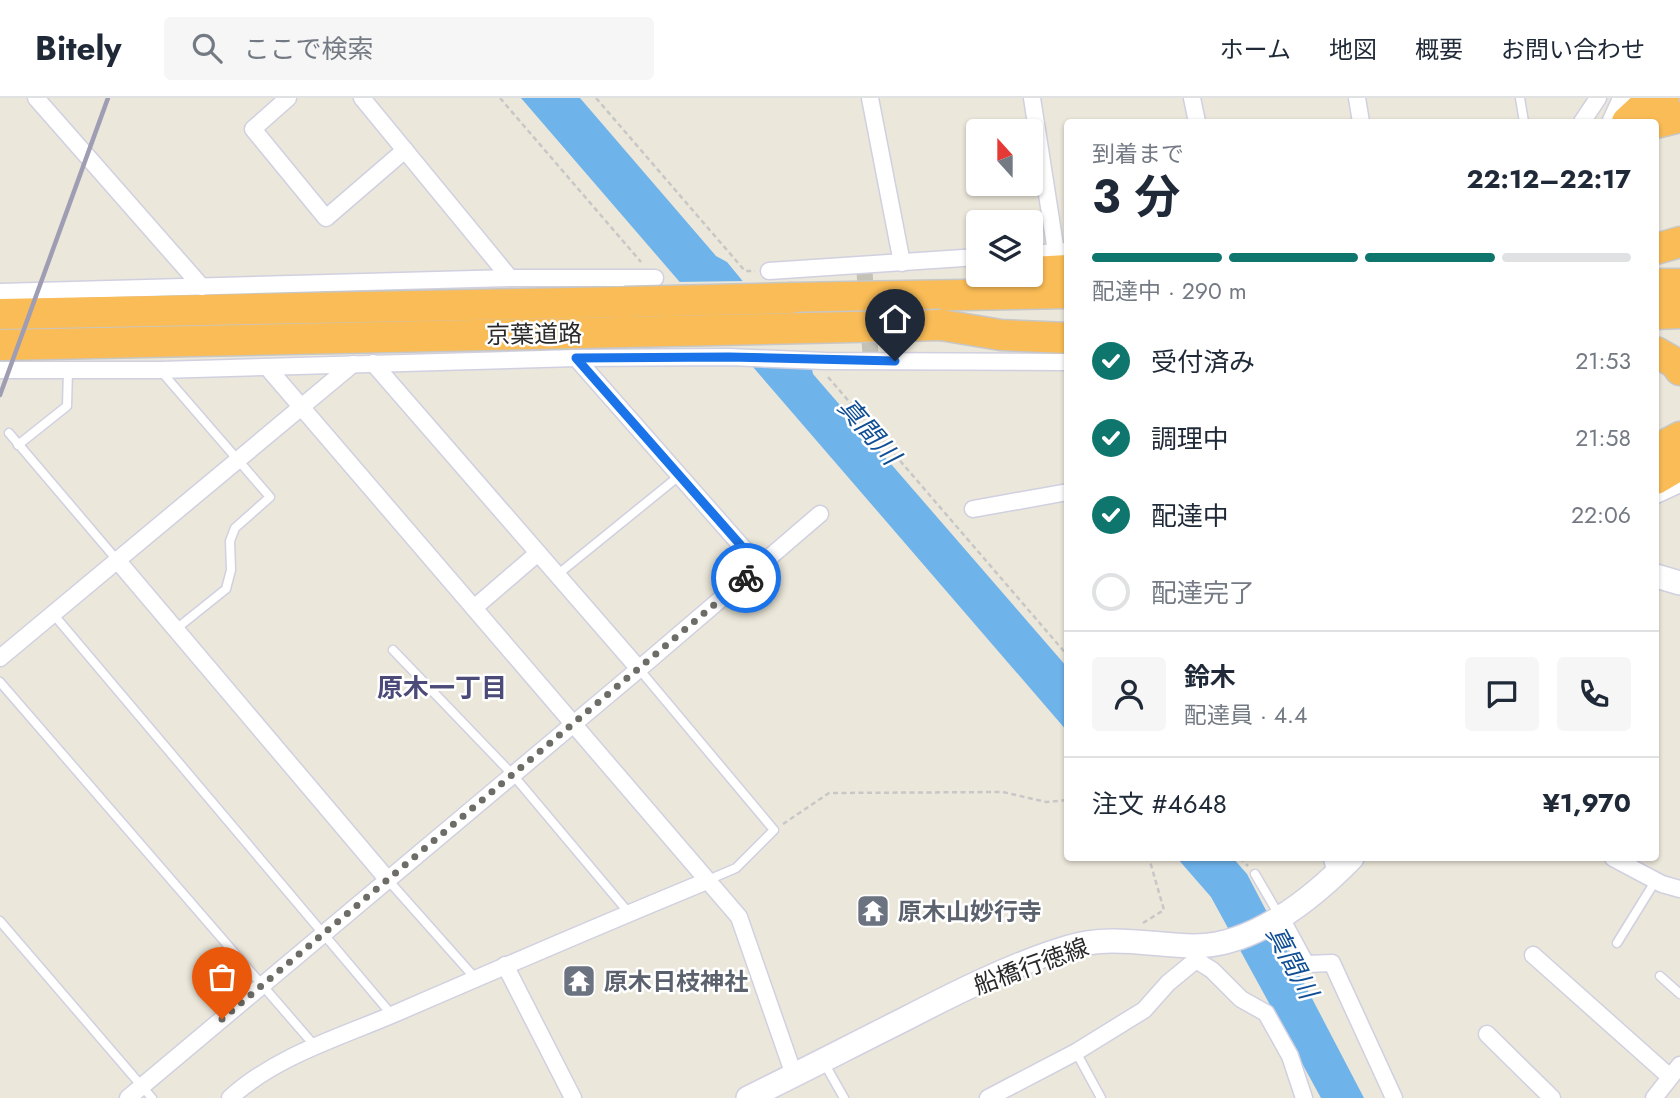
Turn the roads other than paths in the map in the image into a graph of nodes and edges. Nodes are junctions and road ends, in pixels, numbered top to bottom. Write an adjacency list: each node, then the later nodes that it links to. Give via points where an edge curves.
1 (36, 98): 35 (street)
2 (288, 98): 21 (street, via 253,129 326,218)
3 (362, 98): 21 (street)
4 (870, 98): 27 (street)
5 (1032, 98): 26 (street)
6 (1192, 98): 13 (street)
7 (1357, 98): 14 (street)
8 (1520, 98): 15 (lane)
9 (1598, 98): 16 (street)
10 (1625, 98): 17 (highway); 18 (main road)
11 (1664, 98): 19 (highway, via 1645,105)
12 (1680, 117): 20 (highway)
13 (1196, 119)
14 (1360, 119)
15 (1524, 119)
16 (1584, 119)
17 (1610, 119)
18 (1615, 119)
19 (1630, 119)
20 (1659, 122)
21 (405, 150): 31 (street)
22 (1680, 242): 23 (highway)
23 (1659, 248)
24 (1043, 255): 26 (street)
25 (966, 258): 27 (street)
26 (1064, 258): 28 (highway)
27 (902, 262): 29 (street)
28 (1043, 267)
29 (769, 271)
30 (966, 277): 38 (highway, via 869,285)
31 (510, 278): 32 (street); 35 (street)
32 (655, 278)
33 (1659, 284): 34 (highway)
34 (1680, 284)
35 (202, 287): 36 (street)
36 (0, 292)
37 (1064, 293): 38 (highway, 京葉道路)
38 (792, 298): 40 (highway, 京葉道路, bridge)
39 (1680, 313): 41 (highway)
40 (0, 314)
41 (1659, 314)
42 (1064, 322): 43 (highway, 京葉道路)
43 (941, 325): 44 (highway, via 1002,335); 45 (highway, 京葉道路, bridge)
44 (1064, 338)
45 (0, 345)
46 (1659, 354): 55 (highway)
47 (576, 358): 48 (street); 49 (street); 63 (street)
48 (1064, 362)
49 (373, 363): 50 (street); 70 (street)
50 (353, 364): 51 (street); 56 (street)
51 (267, 367): 54 (street); 56 (street)
52 (68, 369): 53 (street); 54 (street); 59 (lane, via 67,407)
53 (0, 370)
54 (160, 370): 61 (lane)
55 (1680, 370)
56 (302, 407): 61 (street); 78 (street)
57 (9, 433): 59 (lane)
58 (1680, 437): 60 (highway)
59 (18, 445): 71 (lane)
60 (1659, 448)
61 (237, 461): 71 (street); 80 (lane, via 270,497 235,528 226,589)
62 (1680, 465): 64 (highway)
63 (679, 476): 73 (street); 75 (lane)
64 (1659, 477)
65 (1680, 484): 67 (street)
66 (1064, 493): 68 (street)
67 (1659, 494)
68 (973, 509)
69 (820, 514): 73 (street)
70 (538, 553): 75 (street); 78 (street)
71 (117, 560): 79 (street); 80 (street)
72 (1659, 561): 74 (main road)
73 (759, 566): 83 (street)
74 (1680, 567)
75 (557, 575): 83 (street)
76 (1659, 577): 77 (main road)
77 (1680, 583)
78 (474, 608): 85 (street)
79 (54, 615): 82 (street); 97 (lane)
80 (176, 629): 90 (street)
81 (393, 650): 86 (lane)
82 (0, 658)
83 (639, 669): 85 (street); 92 (lane, via 775,830 736,867)
84 (0, 682): 104 (lane)
85 (574, 724): 86 (street); 92 (street)
86 (513, 775): 90 (street); 94 (lane)
87 (1619, 861): 91 (street)
88 (1334, 866): 95 (main road, 船橋行徳線, via 1318,891)
89 (1255, 874): 95 (lane)
90 (388, 880): 97 (street); 103 (lane)
91 (1656, 880): 93 (street); 98 (lane)
92 (707, 881): 94 (street); 112 (street, via 738,917)
93 (1680, 889)
94 (629, 913): 101 (street)
95 (1279, 919): 99 (main road, 船橋行徳線); 122 (street, via 1306,964 1332,963)
96 (0, 921): 113 (lane)
97 (324, 934): 104 (street); 106 (lane)
98 (1617, 943)
99 (1195, 953): 109 (street, via 1143,1010); 110 (main road, 船橋行徳線, via 1145,941 1092,942 1056,951 966,989); 121 (street, via 1241,999 1266,1013 1290,1056)
100 (1533, 955): 111 (street)
101 (505, 965): 103 (street); 116 (street)
102 (1660, 976): 105 (lane)
103 (475, 978): 106 (street)
104 (262, 985): 108 (lane); 113 (street)
105 (1680, 994)
106 (392, 1015): 108 (street)
107 (1487, 1034): 123 (street)
108 (314, 1045): 115 (street, via 246,1083)
109 (1076, 1052): 119 (street); 120 (lane)
110 (823, 1060): 112 (main road, 船橋行徳線); 118 (lane)
111 (1675, 1071): 124 (street)
112 (794, 1075): 117 (main road, 船橋行徳線)
113 (147, 1092): 114 (street)
114 (128, 1098)
115 (230, 1098)
116 (573, 1098)
117 (748, 1098)
118 (844, 1098)
119 (988, 1098)
120 (1101, 1098)
121 (1304, 1098)
122 (1394, 1098)
123 (1552, 1098)
124 (1654, 1098)

